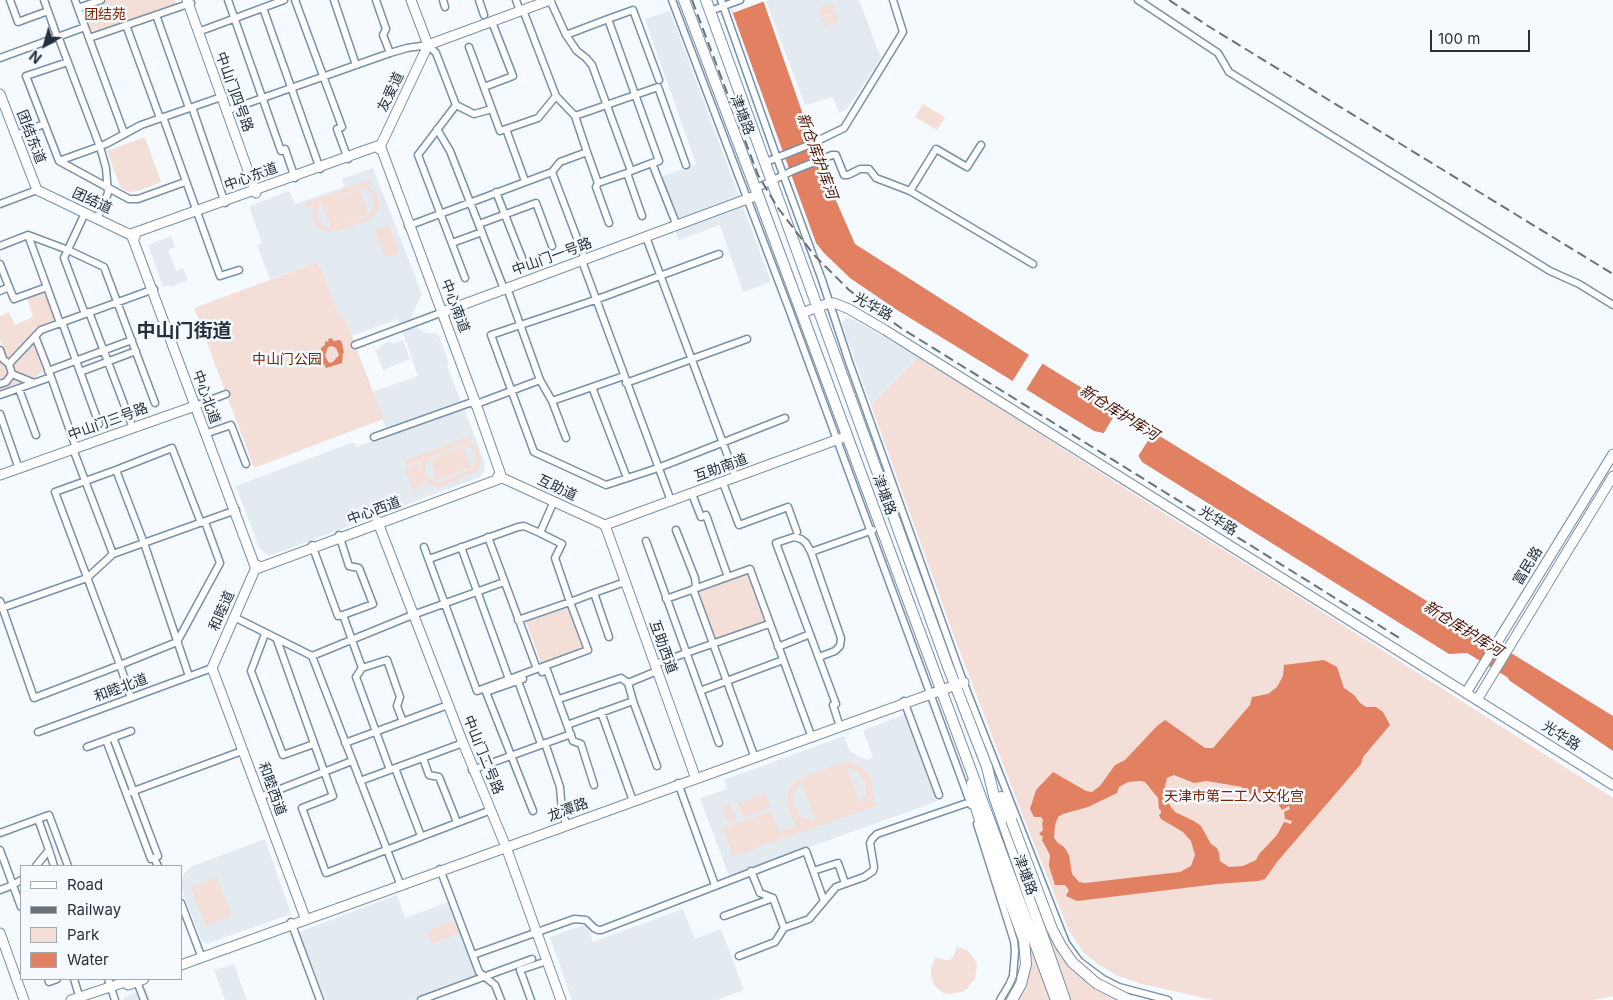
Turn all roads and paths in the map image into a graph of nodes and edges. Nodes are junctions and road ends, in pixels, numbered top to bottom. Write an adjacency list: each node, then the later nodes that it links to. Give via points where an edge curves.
1 (10, 0): 27 (street, via 18,22)
2 (44, 0): 27 (street)
3 (75, 0): 25 (street)
4 (101, 0): 25 (street)
5 (228, 0): 32 (street)
6 (284, 0): 22 (street)
7 (295, 0): 47 (street)
8 (334, 0): 46 (street)
9 (376, 0): 43 (street)
10 (411, 0): 41 (street)
11 (442, 0): 24 (street)
12 (478, 0): 31 (street)
13 (516, 0): 28 (street)
14 (550, 0): 28 (street); 38 (street)
15 (672, 0): 93 (street)
16 (684, 0): 92 (main road, 津塘路)
17 (706, 0): 29 (main road, 津塘路)
18 (740, 0): 23 (street)
19 (893, 0): 73 (street, via 903,32 844,128)
20 (1138, 0): 131 (street, via 1218,53 1229,72 1550,271)
21 (189, 2): 30 (street); 37 (street, 中山门四号路)
22 (275, 2): 26 (street)
23 (722, 3): 29 (street); 73 (street)
24 (445, 7)
25 (78, 8): 36 (street)
26 (263, 8): 32 (street); 50 (street)
27 (48, 11): 39 (street)
28 (521, 11): 34 (street); 53 (street)
29 (710, 11): 75 (main road, 津塘路)
30 (156, 15): 35 (street); 58 (street)
31 (484, 15)
32 (234, 18): 37 (street); 54 (street)
33 (608, 19): 38 (street); 48 (street, via 634,10); 51 (street)
34 (492, 22): 41 (street); 49 (street, via 513,76)
35 (126, 25): 40 (street); 62 (street)
36 (85, 27): 39 (street); 40 (street)
37 (199, 31): 52 (street, 中山门四号路)
38 (566, 35): 57 (street, via 592,65)
39 (58, 36): 44 (street); 45 (street)
40 (89, 38): 66 (street)
41 (428, 45): 43 (street); 56 (street, via 436,52); 70 (street, 友爱道)
42 (469, 47): 49 (street)
43 (390, 53): 46 (street)
44 (0, 58)
45 (68, 62): 63 (street, via 26,76); 69 (street)
46 (356, 65): 47 (street)
47 (324, 77): 50 (street); 72 (street, via 342,127 337,129)
48 (659, 80)
49 (484, 87): 59 (street)
50 (292, 88): 54 (street); 78 (street)
51 (636, 95): 57 (street); 76 (street, via 659,161); 77 (street, via 658,88)
52 (222, 96): 58 (street); 60 (street, 中山门四号路)
53 (556, 96): 61 (street); 65 (street, via 538,118)
54 (263, 98): 60 (street); 82 (street, via 281,150 285,149)
55 (1, 100): 67 (street, 团结东道)
56 (456, 105): 59 (street, via 474,114); 64 (street)
57 (607, 105): 61 (street); 80 (street)
58 (191, 107): 62 (street); 95 (street)
59 (492, 109): 65 (street, via 500,131)
60 (228, 110): 89 (street, 中山门四号路)
61 (575, 116): 71 (street)
62 (161, 118): 66 (street); 84 (street)
63 (44, 124): 67 (street); 74 (street)
64 (437, 129): 94 (street, via 450,150); 98 (street, via 418,155)
65 (506, 129): 83 (street)
66 (124, 133): 69 (street)
67 (16, 135): 88 (street, 团结东道)
68 (981, 145): 90 (street, via 967,166 936,149)
69 (100, 147): 74 (street); 87 (street)
70 (379, 147): 72 (street, 中心东道); 105 (street, 中心南道)
71 (587, 152): 79 (street, via 560,162); 86 (street)
72 (348, 158): 78 (street, 中心东道)
73 (776, 158): 75 (street); 81 (street)
74 (58, 161): 87 (street)
75 (766, 162): 85 (main road, 津塘路)
76 (652, 163): 80 (street); 106 (street)
77 (686, 165)
78 (320, 169): 82 (street, 中心东道)
79 (552, 172): 83 (street); 117 (street)
80 (629, 172): 86 (street); 101 (street)
81 (783, 176): 85 (street); 90 (street, via 836,155 844,175 869,169 876,178); 130 (street)
82 (295, 178): 89 (street, 中心东道)
83 (526, 181): 91 (street)
84 (185, 182): 87 (street, via 133,200); 97 (street)
85 (772, 182): 92 (street); 132 (main road, 津塘路)
86 (598, 184): 103 (street, via 596,187)
87 (107, 188): 102 (street, via 107,198)
88 (36, 190): 96 (street); 99 (street, 团结道)
89 (257, 191): 95 (street, 中心东道)
90 (910, 191): 119 (street)
91 (496, 192): 94 (street); 100 (street)
92 (756, 192): 93 (street, 中山门一号路); 135 (main road, 津塘路)
93 (746, 200): 106 (street, 中山门一号路); 174 (street)
94 (471, 202): 98 (street); 104 (street)
95 (225, 203): 97 (street, 中心东道)
96 (0, 204)
97 (196, 213): 109 (street, 中心东道); 120 (street, via 220,276)
98 (440, 213): 105 (street); 111 (street)
99 (85, 214): 102 (street, 团结道); 114 (street)
100 (505, 215): 104 (street); 113 (street, via 536,203); 116 (street)
101 (642, 216)
102 (97, 219): 109 (street, 团结道)
103 (609, 223)
104 (479, 224): 107 (street)
105 (408, 226): 134 (street, 中心南道)
106 (676, 226): 110 (street, 中山门一号路)
107 (482, 232): 111 (street); 126 (street)
108 (28, 235): 112 (street); 114 (street); 123 (street)
109 (133, 235): 125 (street, 中心北道)
110 (646, 237): 117 (street, 中山门一号路); 121 (street)
111 (452, 243): 122 (street)
112 (0, 246)
113 (552, 246)
114 (68, 250): 129 (street, via 104,267); 133 (street, via 64,258)
115 (719, 254): 121 (street)
116 (522, 258)
117 (583, 260): 126 (street, 中山门一号路); 128 (street)
118 (0, 264): 124 (street)
119 (1033, 264)
120 (239, 270)
121 (660, 275): 128 (street); 147 (street)
122 (465, 278)
123 (47, 287): 124 (street, via 14,299); 136 (street)
124 (9, 288): 127 (street)
125 (154, 289): 129 (street); 165 (street, 中心北道)
126 (505, 289): 134 (street, 中山门一号路); 137 (street)
127 (0, 291)
128 (595, 300): 137 (street); 154 (street)
129 (118, 302): 133 (street); 139 (street)
130 (829, 303): 132 (street); 249 (street); 253 (street, 光华路, via 849,309 885,330)
131 (1613, 305)
132 (817, 307): 135 (street); 249 (main road, 津塘路)
133 (87, 313): 136 (street); 143 (street)
134 (441, 313): 141 (street, 中山门一号路); 164 (street, 中心南道)
135 (802, 313): 174 (main road, 津塘路)
136 (61, 323): 138 (street, via 41,330); 146 (street)
137 (521, 324): 153 (street); 159 (street, via 491,335)
138 (35, 336): 149 (street); 152 (street)
139 (132, 340): 143 (street); 144 (street)
140 (748, 340): 147 (street)
141 (355, 344)
142 (0, 350): 145 (street)
143 (104, 350): 146 (street); 148 (street)
144 (136, 351): 148 (street); 163 (street)
145 (2, 359): 149 (street)
146 (76, 360): 150 (street); 152 (street)
147 (692, 360): 154 (street); 175 (street)
148 (108, 362): 150 (street); 169 (street)
149 (9, 364): 151 (street)
150 (80, 372): 168 (street)
151 (12, 374): 155 (street); 156 (street)
152 (49, 374): 155 (street); 176 (street)
153 (540, 380): 159 (street); 162 (street)
154 (625, 380): 157 (street); 179 (street)
155 (34, 383): 158 (street)
156 (0, 384)
157 (592, 387): 162 (street); 185 (street)
158 (19, 389): 161 (street); 171 (street)
159 (511, 390): 164 (street); 185 (street, via 534,452 606,485)
160 (226, 394): 165 (street, 中山门三号路)
161 (0, 395)
162 (552, 401): 173 (street)
163 (155, 403)
164 (474, 403): 172 (street); 184 (street, 中心南道)
165 (196, 405): 169 (street, 中山门三号路); 170 (street, 中心北道)
166 (0, 414): 180 (street)
167 (785, 418): 175 (street)
168 (99, 424)
169 (133, 428): 176 (street, 中山门三号路)
170 (207, 433): 178 (street, via 231,425); 192 (street, 中心北道)
171 (36, 435)
172 (374, 437)
173 (566, 438)
174 (842, 438): 186 (street, 互助南道); 196 (main road, 津塘路)
175 (722, 442): 179 (street); 186 (street)
176 (75, 449): 180 (street, 中山门三号路); 187 (street)
177 (1613, 454): 253 (street, 富民路)
178 (246, 464)
179 (658, 468): 185 (street); 190 (street)
180 (19, 469): 182 (street, 中山门三号路)
181 (116, 470): 187 (street); 193 (street, via 172,448); 203 (street)
182 (0, 475)
183 (1613, 476): 257 (street, 富民路)
184 (500, 477): 191 (street, 互助道); 194 (street, 中心西道)
185 (627, 478)
186 (736, 478): 188 (street, 互助南道)
187 (85, 481): 208 (street); 212 (street, via 55,492)
188 (723, 483): 189 (street, 互助南道); 198 (street, via 739,525 788,507)
189 (692, 494): 190 (street, 互助南道); 211 (street, via 701,517 706,515)
190 (670, 501): 195 (street, 互助南道)
191 (554, 502): 195 (street, 互助道); 199 (street)
192 (235, 510): 193 (street); 210 (street, 中心北道)
193 (203, 522): 203 (street); 232 (street, via 220,563)
194 (377, 522): 200 (street, 中心西道); 223 (street, 中山门二号路)
195 (605, 525): 214 (street, 互助西道)
196 (875, 529): 207 (street); 250 (main road, 津塘路); 252 (street)
197 (676, 530): 215 (street, via 695,578)
198 (797, 532)
199 (540, 533): 201 (street, via 521,526); 219 (street, via 562,544 555,558)
200 (339, 536): 204 (street, 中心西道); 222 (street, via 349,566 359,568 373,604)
201 (488, 537): 206 (street); 213 (street)
202 (646, 541): 218 (street)
203 (144, 543): 208 (street); 232 (street)
204 (312, 546): 210 (street, 中心西道); 222 (street, via 338,616)
205 (424, 547): 209 (street)
206 (461, 547): 209 (street); 216 (street)
207 (811, 552): 228 (street, via 806,543 794,537 776,543); 237 (street, via 842,638 838,649)
208 (113, 554): 212 (street)
209 (429, 559): 220 (street)
210 (256, 567): 224 (street, 和睦道)
211 (728, 577): 215 (street); 226 (street, via 750,569)
212 (87, 578): 221 (street); 239 (street)
213 (504, 582): 216 (street); 225 (street)
214 (625, 582): 217 (street); 242 (street, 互助西道)
215 (695, 588): 218 (street); 233 (street)
216 (476, 592): 220 (street); 245 (street)
217 (594, 593): 219 (street); 229 (street)
218 (666, 599): 235 (street)
219 (570, 602): 225 (street); 243 (street, via 588,650)
220 (445, 603): 223 (street); 245 (street, via 478,690)
221 (1, 605): 239 (street, via 34,698)
222 (343, 615): 231 (street)
223 (412, 616): 231 (street); 259 (street, 中山门二号路)
224 (234, 618): 227 (street); 240 (street, 和睦道)
225 (518, 620): 243 (street)
226 (769, 624): 233 (street); 234 (street)
227 (265, 634): 230 (street); 272 (street, via 251,671 283,755)
228 (810, 634): 234 (street); 237 (street)
229 (610, 637)
230 (277, 640): 236 (street); 272 (street)
231 (352, 641): 236 (street); 241 (street)
232 (178, 642): 239 (street); 244 (street)
233 (713, 643): 235 (street); 247 (street)
234 (778, 647): 238 (street)
235 (686, 653): 242 (street); 251 (street)
236 (312, 656): 270 (street)
237 (819, 658): 263 (street, via 836,704 833,705)
238 (783, 660): 247 (street); 268 (street)
239 (120, 665): 254 (street)
240 (212, 668): 244 (street, 和睦北道); 276 (street, 和睦西道)
241 (362, 668): 261 (street, via 387,660 400,697 397,706); 266 (street, via 356,677)
242 (656, 668): 248 (street); 287 (street, 互助西道)
243 (537, 669): 245 (street)
244 (189, 676): 254 (street, 和睦北道)
245 (509, 679)
246 (518, 681): 255 (street, via 547,670); 274 (street); 277 (street, via 486,692)
247 (728, 681): 251 (street); 278 (street)
248 (628, 683): 255 (street, via 618,678); 256 (street)
249 (959, 683): 250 (street, 龙潭路); 282 (main road, 津塘路); 343 (street, via 1066,943 1086,968)
250 (941, 689): 252 (street, 龙潭路); 286 (main road, 津塘路)
251 (700, 691): 271 (street)
252 (930, 693): 258 (street, 龙潭路); 296 (street)
253 (1466, 693): 257 (street, 光华路)
254 (131, 698): 265 (street, 和睦北道)
255 (559, 699): 262 (street)
256 (634, 700): 260 (street); 281 (street)
257 (1477, 700): 290 (street, 光华路)
258 (904, 703): 263 (street, 龙潭路); 293 (street)
259 (446, 705): 261 (street); 273 (street, 中山门二号路)
260 (601, 712): 262 (street); 295 (street)
261 (403, 722): 266 (street)
262 (568, 725): 267 (street)
263 (840, 726): 268 (street, 龙潭路)
264 (131, 731): 269 (street)
265 (38, 732)
266 (376, 732): 270 (street); 283 (street)
267 (571, 734): 274 (street); 291 (street, via 573,741 581,744)
268 (811, 737): 278 (street, 龙潭路)
269 (110, 739): 275 (street); 292 (street)
270 (345, 743): 280 (street)
271 (718, 743)
272 (314, 744): 285 (street)
273 (462, 744): 279 (street); 284 (street, 中山门二号路)
274 (543, 744): 277 (street); 301 (street, via 560,787)
275 (86, 747)
276 (242, 751): 292 (street); 294 (street, 和睦西道)
277 (511, 756): 284 (street); 298 (street)
278 (755, 756): 287 (street, 龙潭路)
279 (423, 758): 283 (street); 300 (street, via 429,775 440,777)
280 (352, 761): 285 (street); 288 (street)
281 (657, 766)
282 (987, 767): 357 (main road, 津塘路, via 994,796); 359 (main road, bridge, via 1061,946 1072,962 1096,983)
283 (392, 769): 288 (street); 304 (street)
284 (473, 770): 297 (street, 中山门二号路)
285 (325, 772): 294 (street); 308 (street, via 333,796 302,808 326,873)
286 (971, 773): 296 (main road); 356 (main road, 津塘路)
287 (696, 777): 289 (street, 龙潭路)
288 (360, 781): 308 (street)
289 (678, 784): 295 (street, 龙潭路); 319 (street)
290 (1613, 785)
291 (594, 786)
292 (130, 793): 312 (street, via 158,856 154,858)
293 (939, 795)
294 (260, 797): 327 (street, 和睦西道)
295 (633, 800): 301 (street, 龙潭路)
296 (972, 801): 302 (main road); 317 (street, via 877,834 870,844 873,871)
297 (490, 811): 300 (street); 305 (street, 中山门二号路)
298 (533, 811)
299 (38, 819): 303 (street); 307 (street); 311 (street, via 49,815)
300 (457, 822): 304 (street)
301 (566, 824): 305 (street, 龙潭路)
302 (979, 825): 354 (street, via 1014,941 1013,976); 355 (main road, via 1024,940 1026,964 1021,984)
303 (0, 833)
304 (421, 836): 308 (street)
305 (504, 847): 313 (street, 龙潭路); 330 (street, 中山门二号路)
306 (0, 850): 320 (street)
307 (48, 850): 309 (street); 310 (street)
308 (386, 850): 318 (street)
309 (37, 865)
310 (54, 865)
311 (68, 865)
312 (158, 865)
313 (440, 870): 318 (street, 龙潭路); 332 (street)
314 (752, 871): 315 (street, via 806,851); 319 (street); 322 (street, via 760,893)
315 (813, 871): 317 (street, via 838,863); 323 (street)
316 (20, 881): 320 (street)
317 (845, 883): 323 (street, via 836,887)
318 (400, 884): 327 (street, 龙潭路)
319 (716, 885): 330 (street, via 601,930 579,918)
320 (13, 886): 321 (street); 324 (street)
321 (0, 890)
322 (772, 898): 326 (street); 329 (street)
323 (824, 901): 329 (street, via 809,919)
324 (20, 904)
325 (182, 906): 333 (street)
326 (724, 916)
327 (305, 919): 328 (street, 龙潭路)
328 (292, 924): 333 (street, 龙潭路); 348 (street)
329 (784, 928): 334 (street, via 774,942)
330 (535, 932): 332 (street); 336 (street, 中山门二号路)
331 (0, 933): 345 (street)
332 (473, 955): 338 (street, via 480,972)
333 (202, 956): 337 (street, 龙潭路)
334 (739, 956)
335 (532, 959): 338 (street)
336 (545, 961): 352 (street, via 520,970); 353 (street, 中山门二号路)
337 (182, 963)
338 (486, 976): 349 (street); 350 (street)
339 (74, 980): 344 (street)
340 (134, 980): 342 (street)
341 (138, 980): 347 (street)
342 (111, 986): 344 (street); 346 (street)
343 (1119, 987): 358 (street); 360 (street)
344 (78, 999)
345 (24, 1000)
346 (116, 1000)
347 (144, 1000)
348 (320, 1000)
349 (421, 1000)
350 (502, 1000): 351 (street)
351 (508, 1000)
352 (531, 1000)
353 (560, 1000)
354 (1000, 1000)
355 (1012, 1000)
356 (1056, 1000)
357 (1065, 1000)
358 (1122, 1000)
359 (1129, 1000)
360 (1164, 1000)

